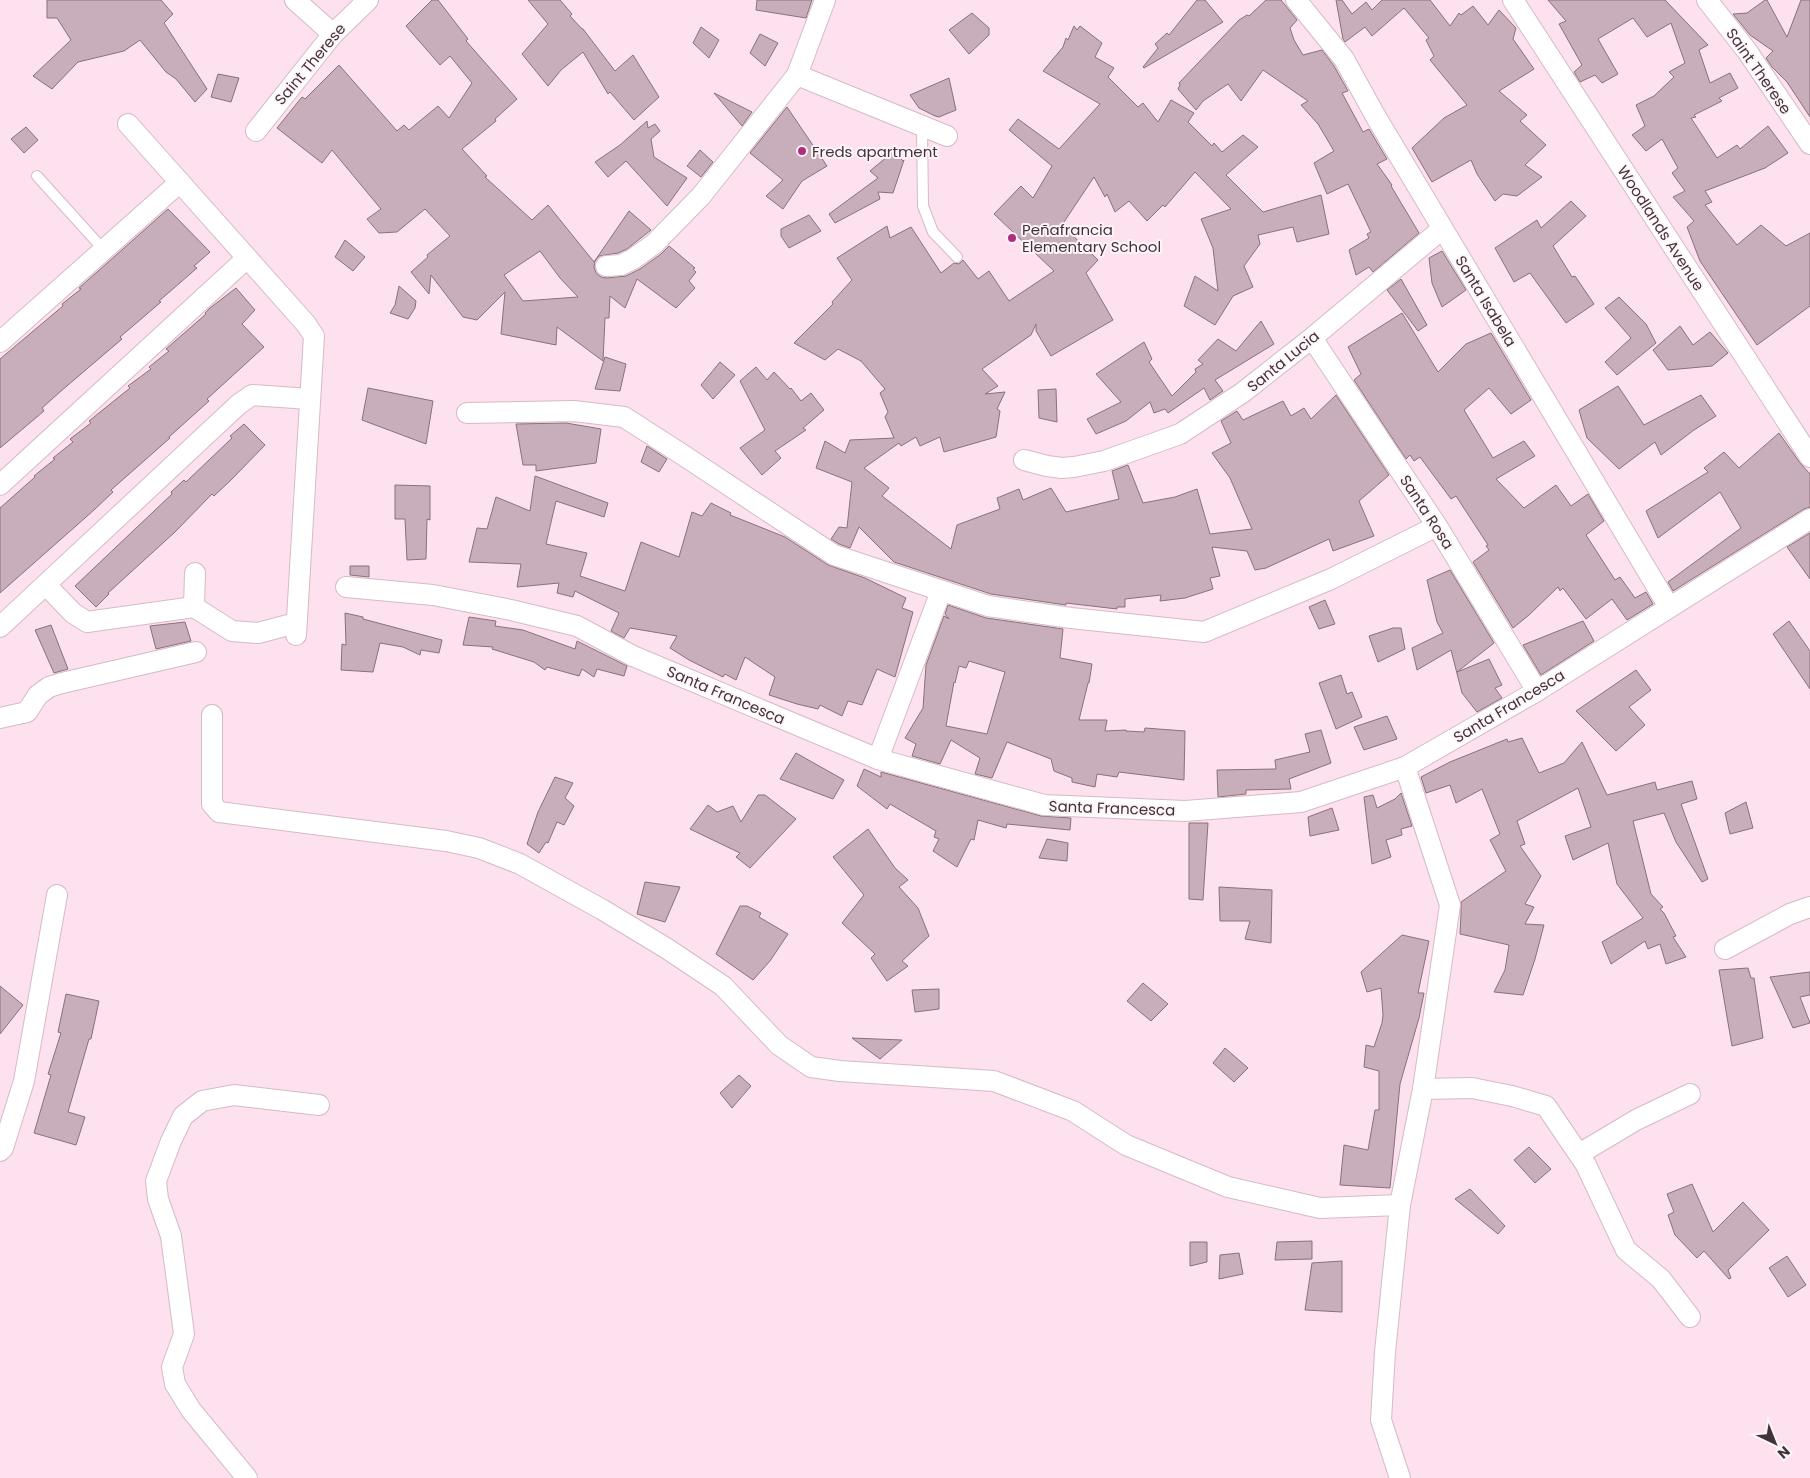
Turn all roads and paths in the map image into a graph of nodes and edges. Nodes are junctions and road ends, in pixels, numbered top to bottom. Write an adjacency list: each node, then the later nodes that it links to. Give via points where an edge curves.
1 (295, 0): 7 (street)
2 (368, 0): 7 (street, Saint Therese)
3 (825, 0): 8 (street)
4 (1513, 0): 25 (street, Woodlands Avenue)
5 (1707, 0): 13 (street, Saint Therese, via 1747,51)
6 (1305, 3): 16 (street, Santa Isabela, via 1344,59)
7 (333, 34): 11 (street, Saint Therese)
8 (797, 75): 10 (street); 20 (street, via 701,196 654,244 634,259)
9 (128, 124): 15 (street)
10 (922, 126): 12 (street); 18 (lane, via 923,206 933,232)
11 (256, 131)
12 (947, 136)
13 (1810, 144)
14 (37, 176): 17 (lane)
15 (180, 182): 17 (street); 19 (street)
16 (1442, 229): 21 (street, Santa Lucia); 35 (street, Santa Isabela)
17 (103, 249): 22 (street)
18 (956, 257)
19 (246, 259): 23 (street, via 314,336); 27 (street)
20 (606, 266)
21 (1312, 338): 26 (street, Santa Lucia, via 1242,393 1180,434 1104,460 1062,468); 29 (street, Santa Rosa)
22 (0, 342)
23 (309, 399): 31 (street, via 252,395 239,404); 34 (street, via 296,629 258,633 232,631)
24 (467, 413): 33 (street, via 574,411 624,417 834,555)
25 (1810, 457)
26 (1024, 460)
27 (0, 485)
28 (1810, 519): 35 (street, Santa Francesca)
29 (1437, 526): 33 (street, via 1330,579 1204,632 988,606); 38 (street, Santa Rosa)
30 (195, 573): 34 (street)
31 (46, 584): 34 (street, via 73,613 87,622); 36 (street)
32 (346, 588): 41 (street, Santa Francesca, via 433,594 577,626 633,656)
33 (941, 591): 41 (street)
34 (194, 606)
35 (1669, 607): 38 (street, Santa Francesca)
36 (0, 627)
37 (196, 652): 40 (street, via 49,687 38,695 27,712)
38 (1537, 691): 42 (street, Santa Francesca)
39 (212, 715): 51 (street, via 212,804 219,812 446,841 479,848 520,864 603,910 723,986 779,1046 811,1067 840,1072 994,1081 1073,1111 1126,1145 1228,1186 1320,1208)
40 (0, 718)
41 (878, 759): 42 (street, Santa Francesca, via 1044,806 1185,811 1301,802)
42 (1405, 768): 46 (street, via 1450,905)
43 (57, 895): 49 (street, via 24,1081)
44 (1810, 907): 45 (street)
45 (1725, 948)
46 (1424, 1089): 50 (street, via 1472,1088 1546,1106); 51 (street)
47 (1690, 1094): 50 (street, via 1636,1120)
48 (319, 1105): 53 (street, via 234,1095 202,1101 183,1116 156,1181 158,1198 171,1236 184,1334 172,1367 174,1384 191,1410)
49 (0, 1151)
50 (1579, 1154): 52 (street, via 1626,1250 1661,1279)
51 (1400, 1204): 54 (street, via 1381,1420)
52 (1690, 1317)
53 (247, 1478)
54 (1400, 1478)

